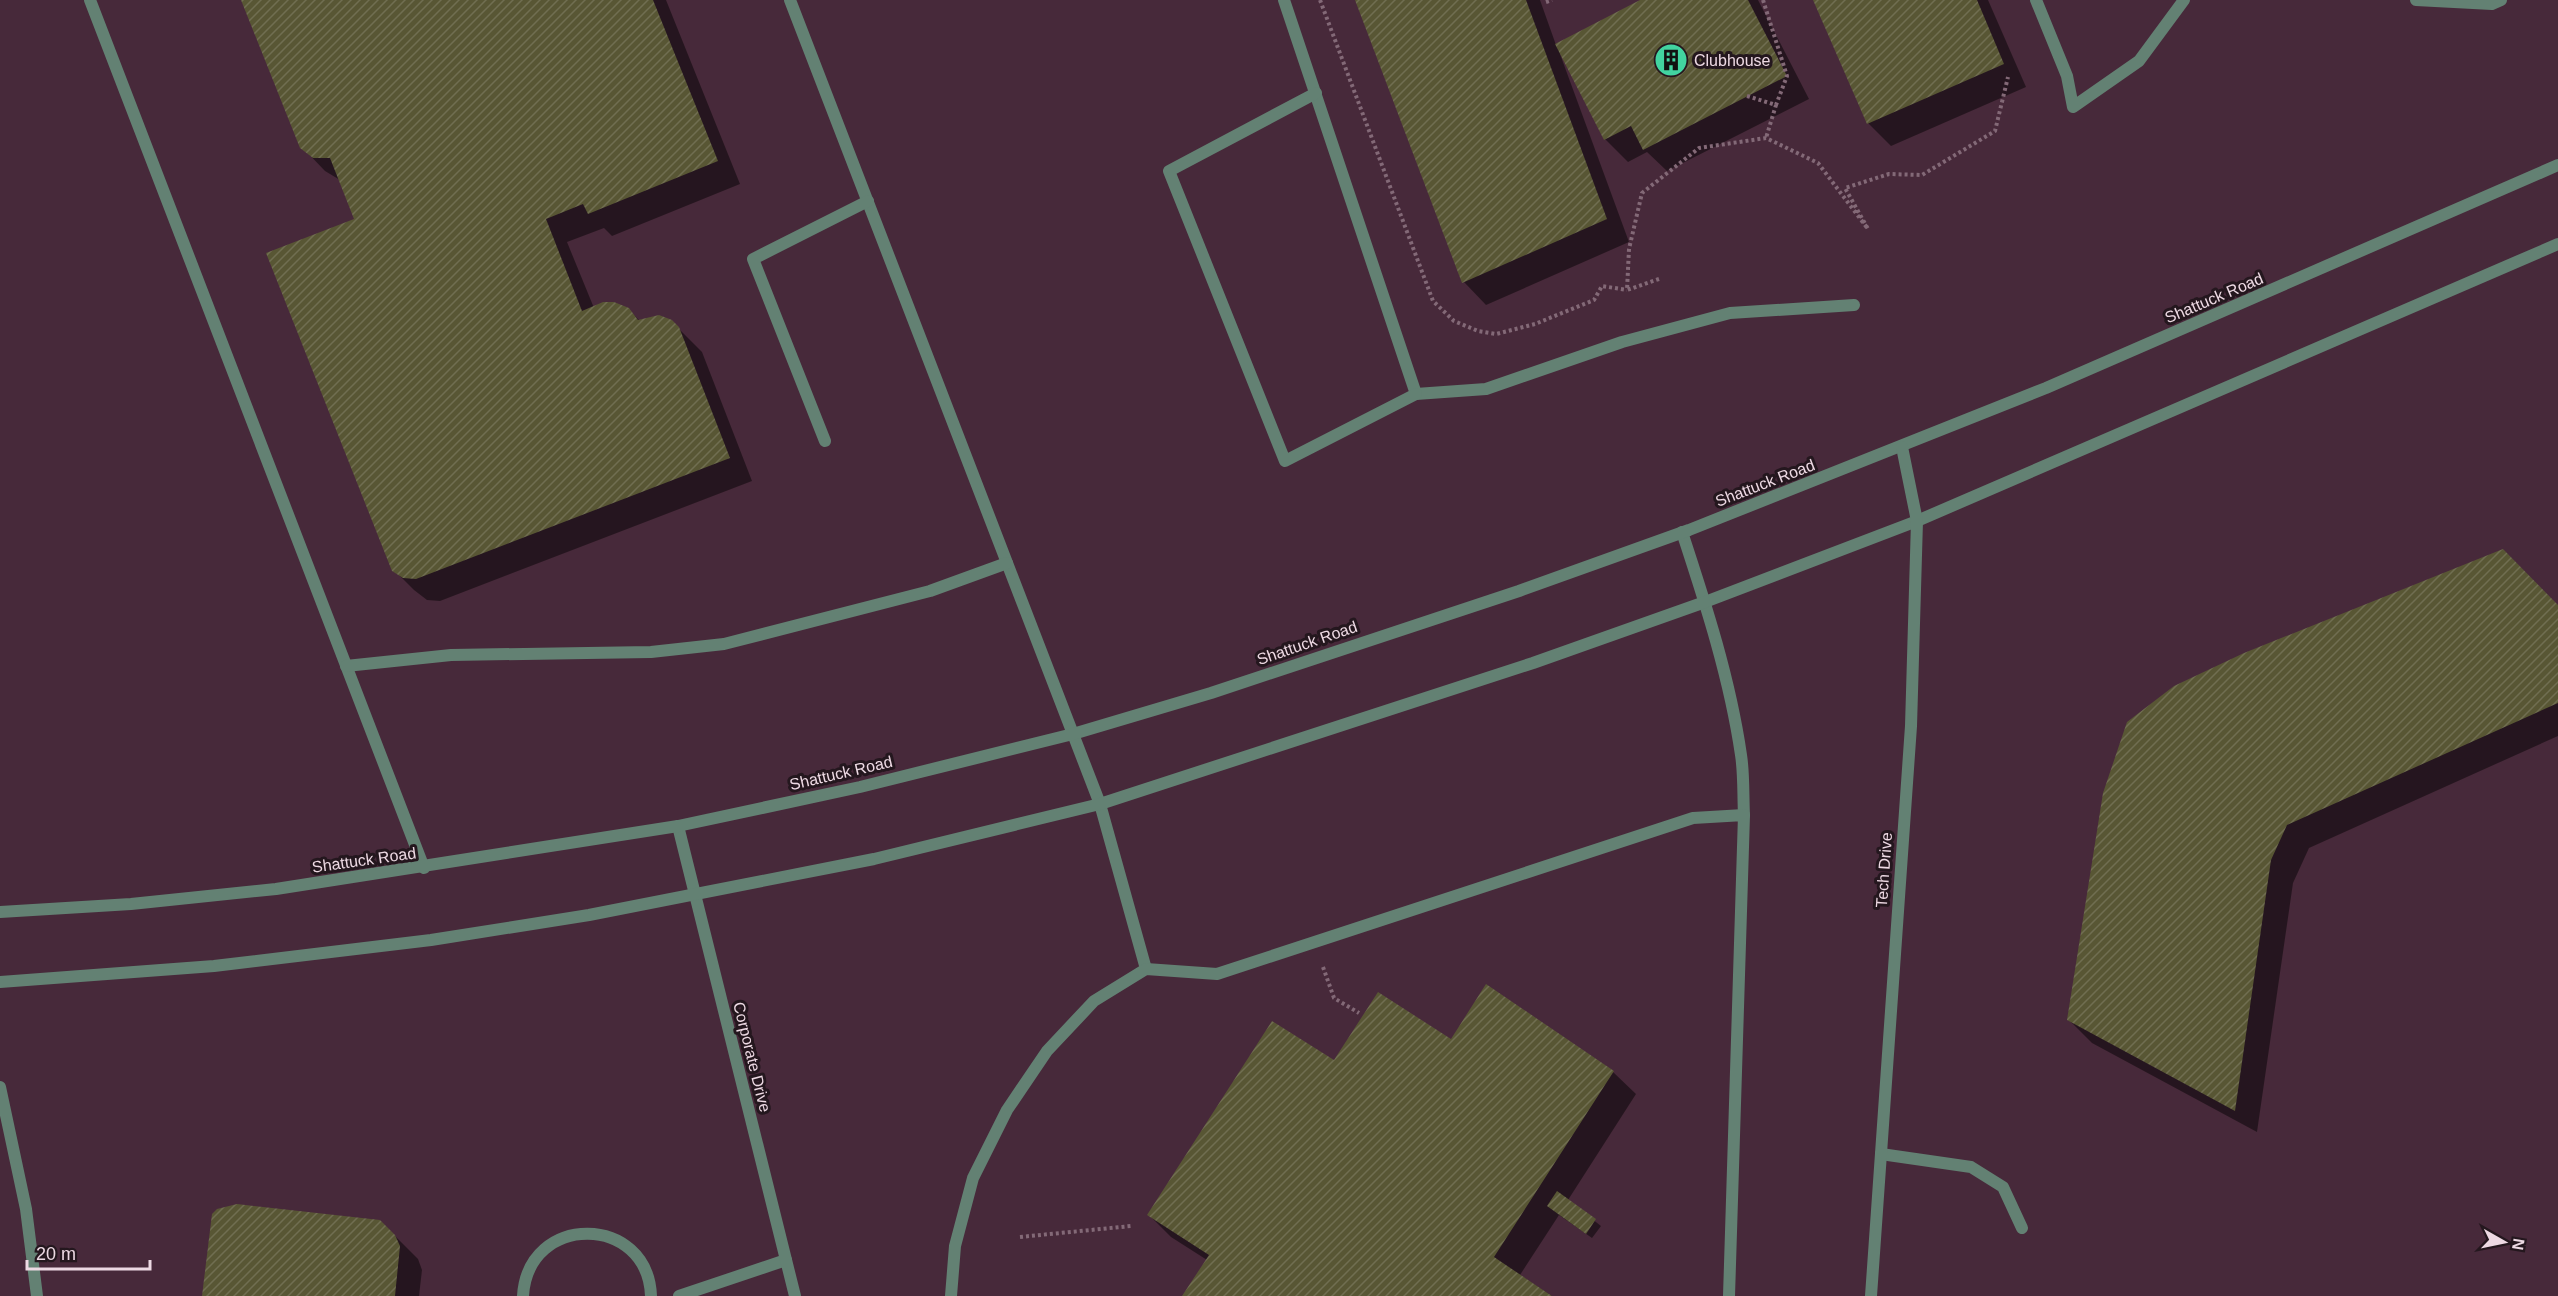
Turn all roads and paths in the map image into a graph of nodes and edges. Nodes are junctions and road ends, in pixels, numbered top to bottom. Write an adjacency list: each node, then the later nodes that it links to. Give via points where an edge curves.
1 (90, 0): 30 (street)
2 (790, 0): 18 (street)
3 (1284, 0): 13 (street)
4 (1320, 0): 21 (path, via 1432,301 1454,321 1496,334 1535,324 1594,300 1602,286)
5 (1552, 0): 11 (path)
6 (1763, 0): 15 (path, via 1787,76)
7 (2036, 0): 8 (street, via 2067,76 2073,107 2139,61)
8 (2184, 0)
9 (2416, 0): 10 (street, via 2492,4)
10 (2501, 0)
11 (1546, 2)
12 (2008, 77): 16 (path, via 1995,131 1922,175 1889,174 1845,188 1868,229 1818,163)
13 (1316, 93): 23 (street); 23 (street, via 1169,171 1286,461)
14 (1747, 96): 15 (path)
15 (1776, 105): 16 (path)
16 (1766, 138): 21 (path, via 1699,148 1642,193 1629,249)
17 (2558, 165): 25 (street, Shattuck Road)
18 (868, 201): 24 (street, via 753,259); 28 (street)
19 (2558, 244): 26 (street)
20 (1659, 279): 21 (path)
21 (1627, 290)
22 (1854, 305): 23 (street, via 1730,313 1622,342 1486,389)
23 (1416, 394)
24 (825, 441)
25 (1902, 447): 26 (street, Tech Drive); 27 (street, Shattuck Road)
26 (1917, 520): 29 (street); 43 (street, Tech Drive, via 1911,726)
27 (1682, 532): 29 (street); 31 (street, Shattuck Road, via 1221,690)
28 (1007, 563): 30 (street, via 930,591 724,644 651,652 451,655); 31 (street)
29 (1705, 602): 32 (street, via 1533,663); 33 (street, via 1742,757)
30 (346, 666): 35 (street)
31 (1073, 734): 32 (street); 34 (street, Shattuck Road, via 860,787)
32 (1100, 804): 36 (street, via 874,860); 39 (street)
33 (1744, 815): 39 (street, via 1693,818 1217,974); 54 (street)
34 (678, 826): 35 (street, Shattuck Road); 36 (street, Corporate Drive)
35 (424, 868): 37 (street, Shattuck Road, via 132,904)
36 (694, 896): 40 (street, via 419,941 214,966); 47 (street, Corporate Drive)
37 (0, 912)
38 (1323, 966): 41 (path, via 1334,998)
39 (1146, 969): 53 (street, via 1094,1002 1047,1051 1007,1110 974,1178 955,1246)
40 (0, 982)
41 (1359, 1013)
42 (0, 1087): 48 (street, via 27,1209)
43 (1881, 1154): 45 (street, via 1971,1167 2003,1187); 55 (street, Tech Drive)
44 (1131, 1226): 46 (path)
45 (2022, 1228)
46 (1020, 1237)
47 (786, 1260): 51 (street); 52 (street, Corporate Drive)
48 (37, 1296)
49 (523, 1296): 50 (street, via 533,1262 547,1246 567,1236 588,1233 609,1236 628,1247 642,1264)
50 (651, 1296)
51 (679, 1296)
52 (795, 1296)
53 (951, 1296)
54 (1729, 1296)
55 (1871, 1296)

